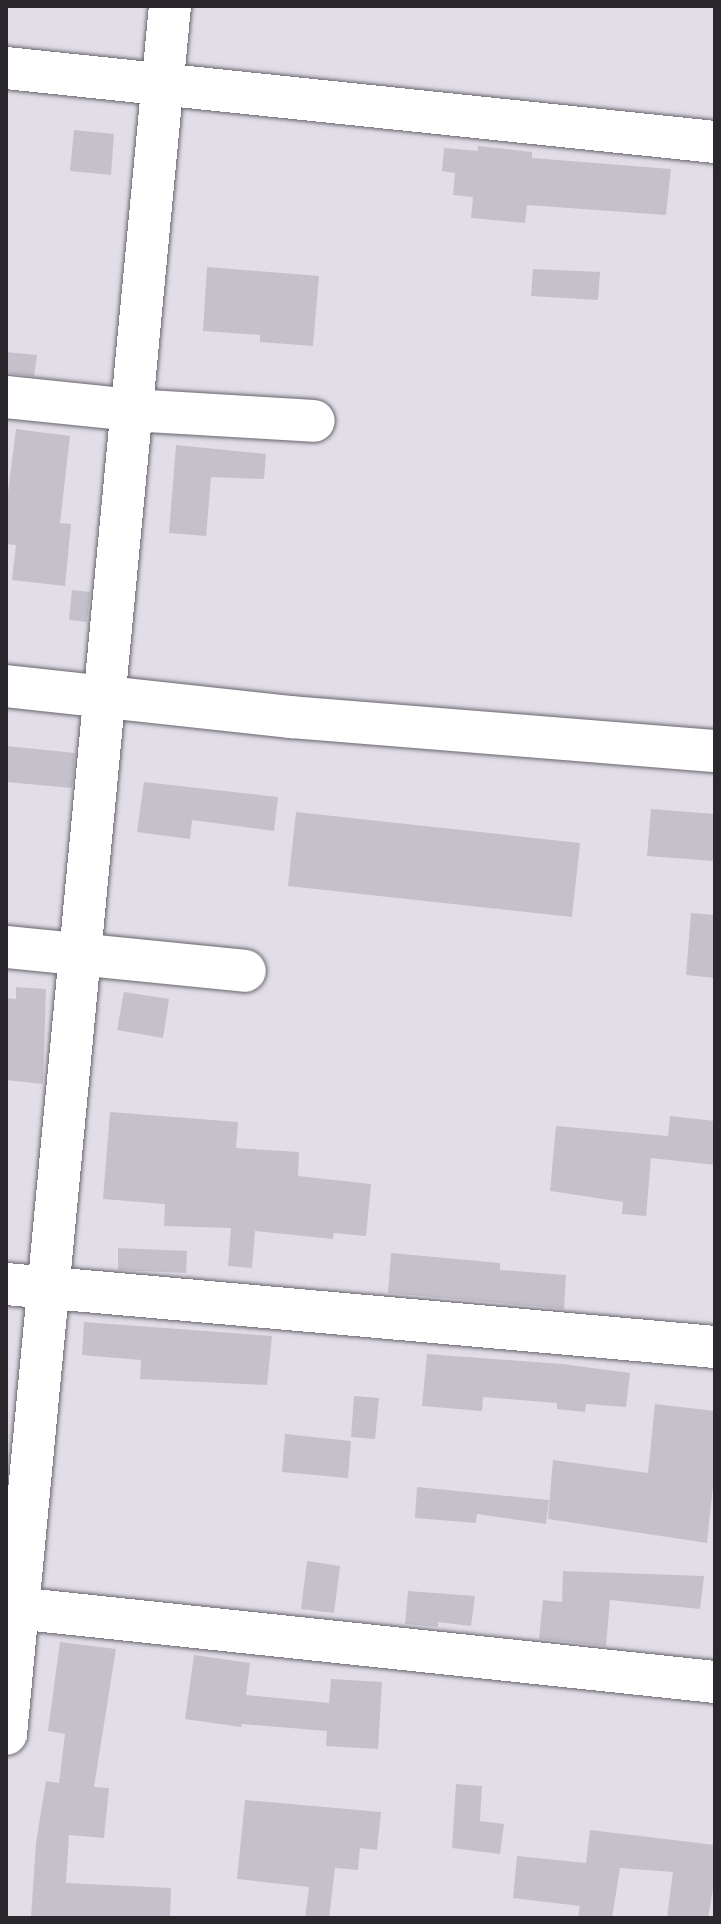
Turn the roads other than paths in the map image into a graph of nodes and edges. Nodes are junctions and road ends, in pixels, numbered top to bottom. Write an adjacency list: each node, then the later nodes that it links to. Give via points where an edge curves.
1 (170, 6): 3 (street)
2 (6, 68): 3 (street)
3 (161, 83): 4 (street); 6 (street)
4 (715, 142)
5 (6, 397): 6 (street)
6 (131, 410): 7 (street); 9 (street)
7 (314, 421)
8 (6, 686): 9 (street)
9 (104, 696): 10 (street, via 291,717); 12 (street)
10 (715, 751)
11 (6, 947): 12 (street)
12 (80, 953): 13 (street); 15 (street)
13 (245, 971)
14 (6, 1284): 15 (street)
15 (48, 1288): 16 (street); 17 (street)
16 (715, 1347)
17 (12, 1607): 18 (street); 19 (street)
18 (715, 1682)
19 (6, 1734)

